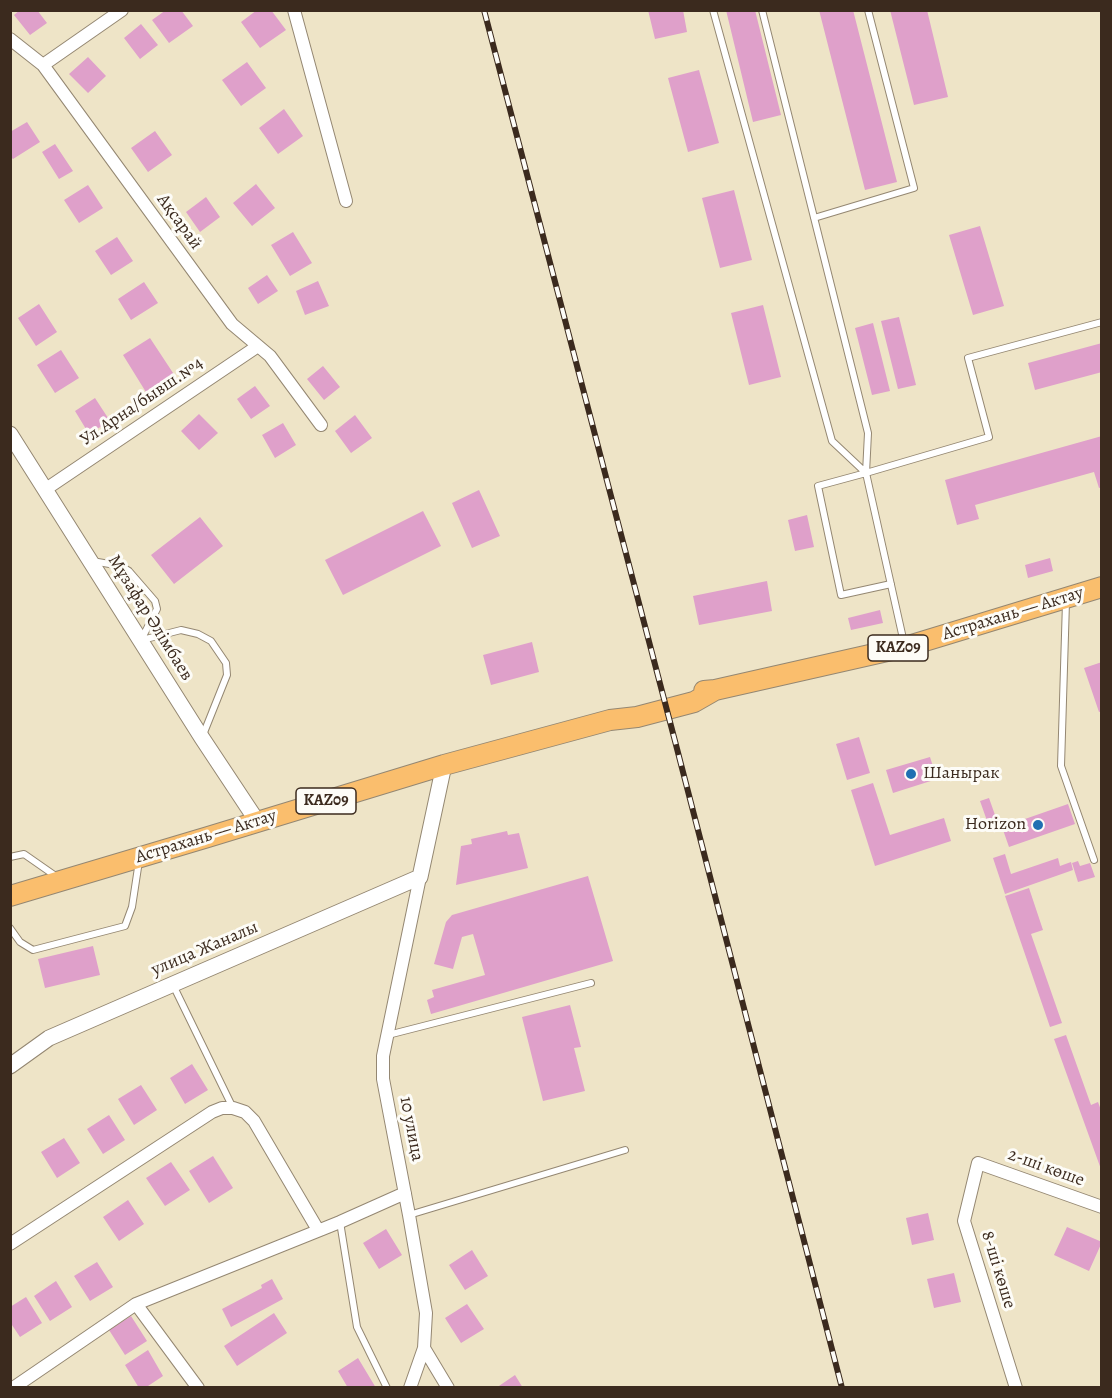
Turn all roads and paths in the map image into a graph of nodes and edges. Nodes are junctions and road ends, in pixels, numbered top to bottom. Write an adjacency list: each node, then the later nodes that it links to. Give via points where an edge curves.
1 (122, 10): 7 (street)
2 (294, 10): 8 (street)
3 (713, 10): 14 (lane, via 832,441)
4 (762, 10): 9 (lane)
5 (868, 10): 9 (lane, via 914,188)
6 (10, 39): 7 (street, Ақсарай)
7 (43, 65): 11 (street, Ақсарай, via 232,324)
8 (346, 201)
9 (814, 218): 14 (lane, via 868,434)
10 (1101, 322): 14 (lane, via 968,358 989,437)
11 (258, 346): 12 (street, Ақсарай, via 270,356); 15 (street, Ул.Арна/бывш.№4)
12 (321, 424)
13 (11, 437): 15 (street, Мұзафар Әлімбаев)
14 (866, 474): 17 (lane); 17 (lane, via 818,486 841,595)
15 (46, 489): 16 (street, Мұзафар Әлімбаев)
16 (91, 561): 21 (street, Мұзафар Әлімбаев); 21 (lane, via 129,571 155,601 157,609)
17 (891, 584): 22 (lane)
18 (1101, 587): 20 (highway, Астрахань — Актау / KAZ09)
19 (1101, 594): 20 (highway)
20 (1072, 596): 22 (highway, Астрахань — Актау / KAZ09); 28 (lane, via 1061,766)
21 (141, 640): 23 (street, Мұзафар Әлімбаев); 23 (lane, via 181,630 198,634 211,640 226,663 227,675)
22 (905, 647): 24 (highway, Астрахань — Актау / KAZ09, via 661,699 610,720)
23 (202, 738): 25 (street, Мұзафар Әлімбаев)
24 (444, 765): 25 (highway, Астрахань — Актау / KAZ09); 29 (street)
25 (257, 821): 27 (highway, Астрахань — Актау / KAZ09)
26 (10, 857): 30 (lane, via 24,854)
27 (140, 857): 30 (highway, Астрахань — Актау / KAZ09); 32 (lane, via 132,908 125,926 33,950 20,942)
28 (1094, 860)
29 (420, 877): 34 (street, улица Жаналы); 35 (street, 10 улица)
30 (62, 880): 31 (highway, Астрахань — Актау / KAZ09)
31 (10, 896)
32 (10, 928)
33 (591, 983): 35 (lane)
34 (172, 984): 36 (street, улица Жаналы, via 49,1038); 37 (lane)
35 (387, 1035): 40 (street, 10 улица, via 383,1079)
36 (10, 1066)
37 (233, 1108): 44 (street, via 254,1121); 45 (street, via 212,1112)
38 (625, 1150): 42 (lane)
39 (978, 1162): 41 (street, 2-ші көше); 53 (street, 8-шi көше, via 964,1221)
40 (405, 1193): 42 (street, 10 улица); 43 (street)
41 (1101, 1207)
42 (410, 1215): 47 (street, 10 улица, via 426,1313)
43 (340, 1222): 44 (street); 50 (lane, via 357,1327)
44 (318, 1230): 46 (street)
45 (10, 1244)
46 (136, 1304): 48 (street); 49 (street)
47 (424, 1348): 51 (street, 10 улица); 52 (street)
48 (13, 1388)
49 (198, 1388)
50 (387, 1388)
51 (410, 1388)
52 (448, 1388)
53 (1016, 1388)

